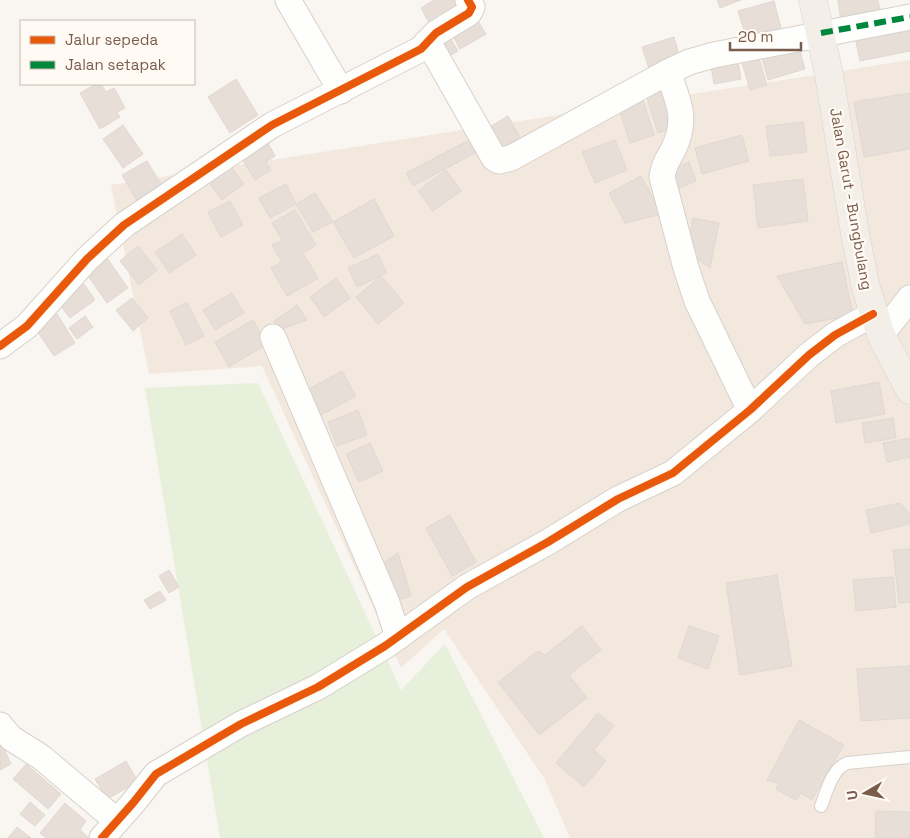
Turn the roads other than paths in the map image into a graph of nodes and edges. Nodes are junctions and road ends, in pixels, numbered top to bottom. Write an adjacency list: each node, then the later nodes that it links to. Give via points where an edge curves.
1 (288, 0): 8 (street)
2 (468, 0): 6 (street, via 472,7 469,13)
3 (813, 0): 5 (main road, Jalan Garut - Bungbulang)
4 (910, 17): 5 (street)
5 (821, 33): 7 (street, via 714,54); 10 (main road, Jalan Garut - Bungbulang, via 856,239)
6 (426, 42): 7 (street, via 432,47 494,158 499,161 511,158); 8 (street, via 421,49)
7 (668, 72): 14 (street, via 680,108 682,127 664,165 662,177 690,284)
8 (341, 90): 12 (street, via 272,125 124,225 87,259 27,326)
9 (910, 298): 10 (street)
10 (877, 325): 13 (main road, Jalan Garut - Bungbulang); 14 (street, via 834,336)
11 (273, 338): 15 (street, via 387,603)
12 (0, 346)
13 (910, 390)
14 (750, 410): 15 (street, via 673,473 618,499 467,587)
15 (398, 637): 19 (street, via 318,687 241,724 156,774)
16 (0, 725): 19 (street, via 11,738 41,757)
17 (910, 757): 18 (lane, via 841,766)
18 (821, 806)
19 (110, 830)

